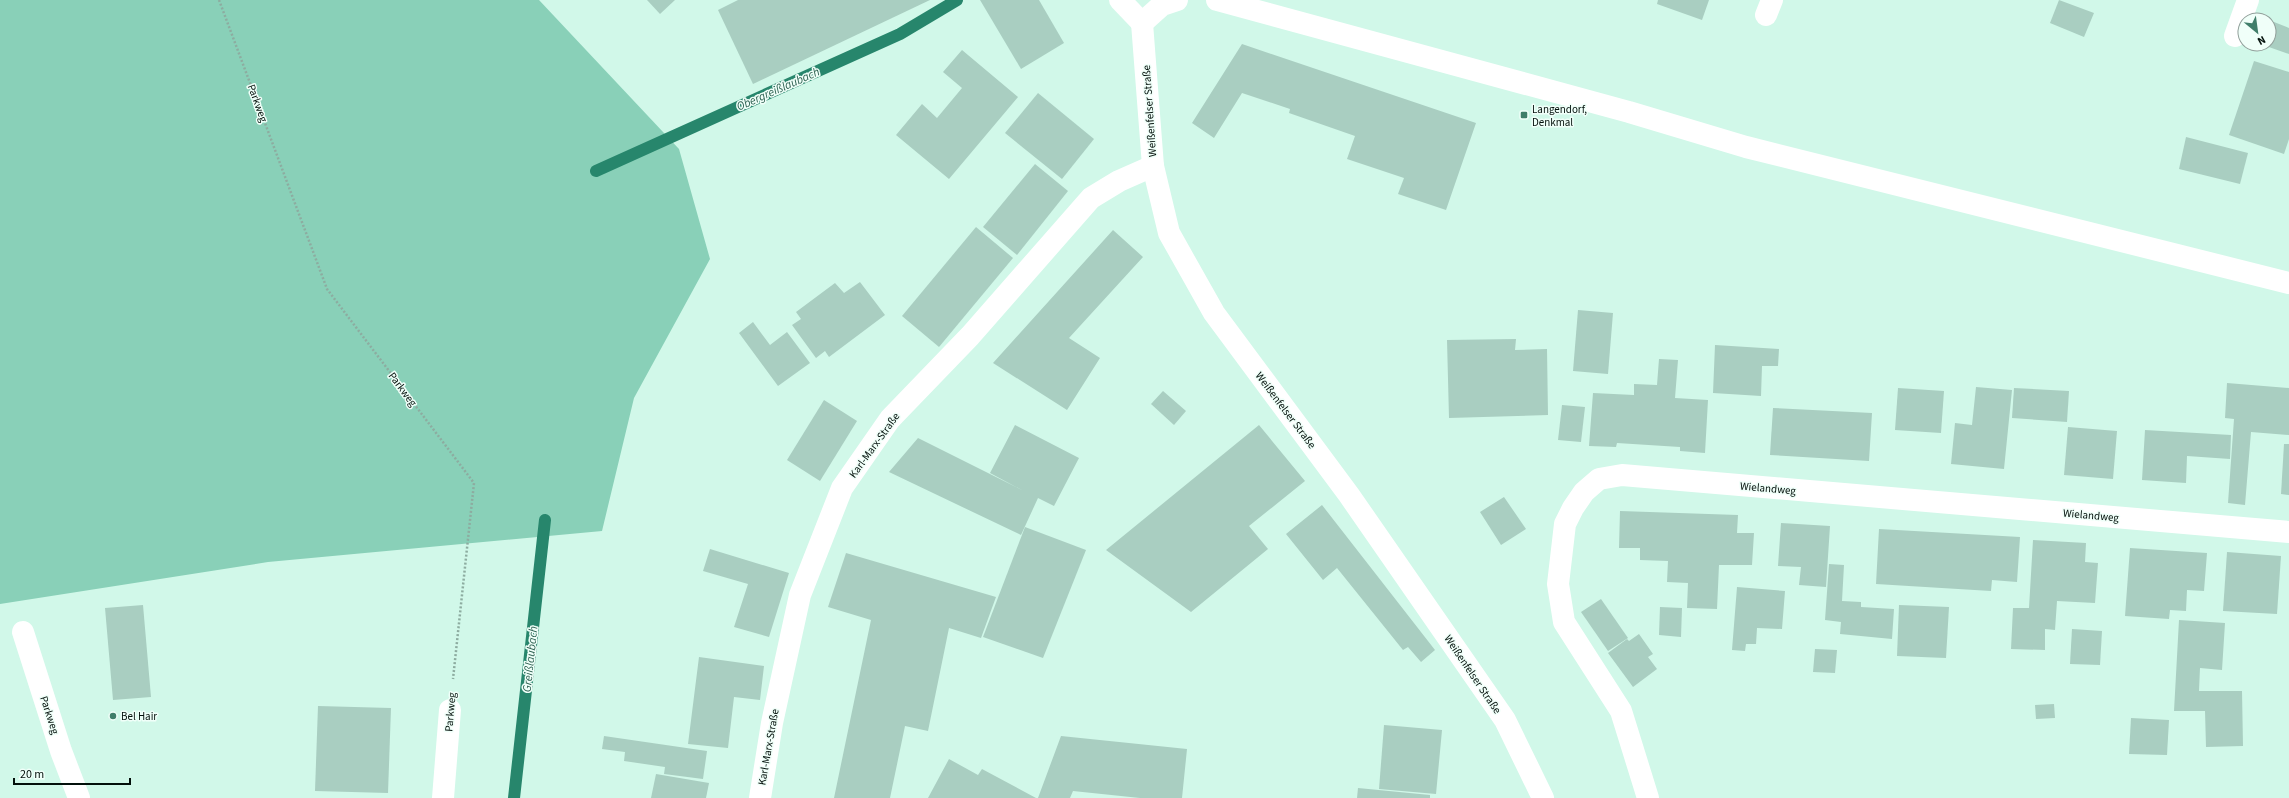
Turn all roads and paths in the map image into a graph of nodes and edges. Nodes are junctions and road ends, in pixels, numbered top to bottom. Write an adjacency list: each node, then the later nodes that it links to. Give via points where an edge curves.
1 (219, 0): 12 (path, Parkweg, via 327,289 474,483)
2 (1120, 0): 6 (street)
3 (1177, 0): 6 (street, via 1162,5)
4 (1218, 0): 9 (street, via 1622,110 1746,147)
5 (2248, 0): 7 (street)
6 (1142, 23): 8 (street, Weißenfelser Straße)
7 (2235, 36)
8 (1153, 166): 15 (street, Karl-Marx-Straße, via 1119,181 1091,198 970,336 890,419 842,488 800,595 772,723); 16 (street, Weißenfelser Straße, via 1168,233 1214,313 1349,495 1505,720)
9 (2289, 283)
10 (2289, 532): 17 (street, Wielandweg, via 1622,475 1599,479 1584,492 1565,524 1558,584 1564,622 1621,710)
11 (23, 632): 13 (street, Parkweg)
12 (450, 710): 14 (street, Parkweg)
13 (79, 798)
14 (443, 798)
15 (760, 798)
16 (1542, 798)
17 (1648, 798)

